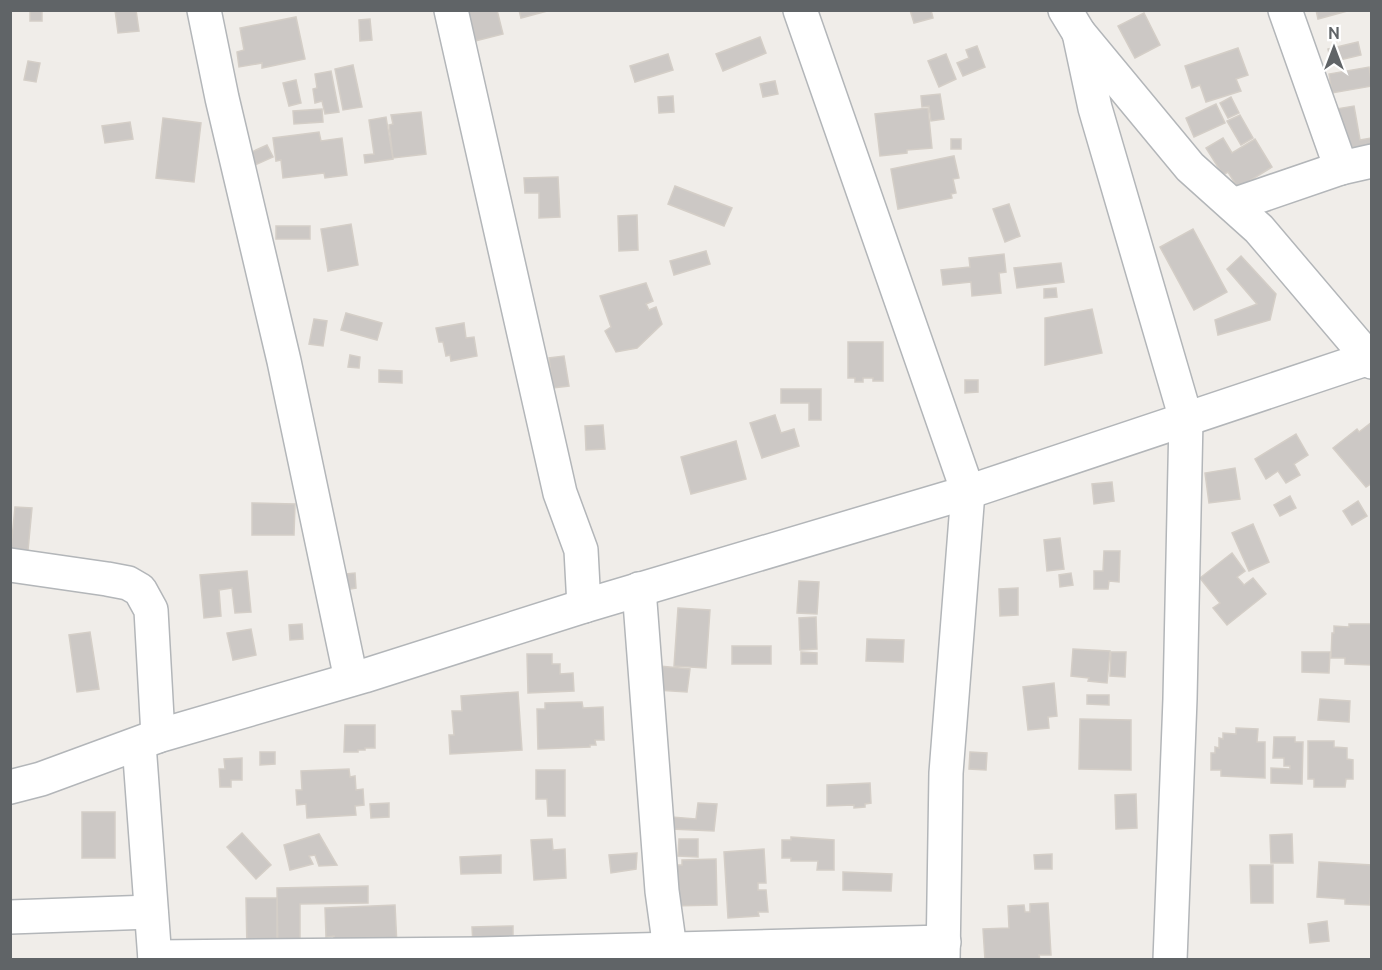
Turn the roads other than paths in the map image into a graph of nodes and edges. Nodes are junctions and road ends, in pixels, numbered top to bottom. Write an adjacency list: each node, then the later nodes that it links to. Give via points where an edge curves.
1 (204, 10): 14 (street)
2 (451, 10): 13 (street, via 561,493 582,550)
3 (800, 10): 10 (street)
4 (1285, 10): 6 (street)
5 (1072, 22): 7 (street, via 1190,166); 9 (street)
6 (1356, 165): 7 (street)
7 (1233, 205): 8 (street, via 1259,229)
8 (1370, 359): 9 (street)
9 (1186, 419): 10 (street); 22 (street)
10 (968, 492): 12 (street); 20 (street, via 946,773)
11 (10, 565): 15 (street, via 107,579 140,590 151,610)
12 (639, 589): 13 (street); 19 (street)
13 (584, 606): 14 (street)
14 (351, 679): 15 (street)
15 (149, 740): 16 (street); 17 (street)
16 (10, 787)
17 (151, 912): 18 (street); 21 (street)
18 (10, 917)
19 (669, 950): 20 (street); 21 (street)
20 (943, 951)
21 (155, 958)
22 (1170, 960)

